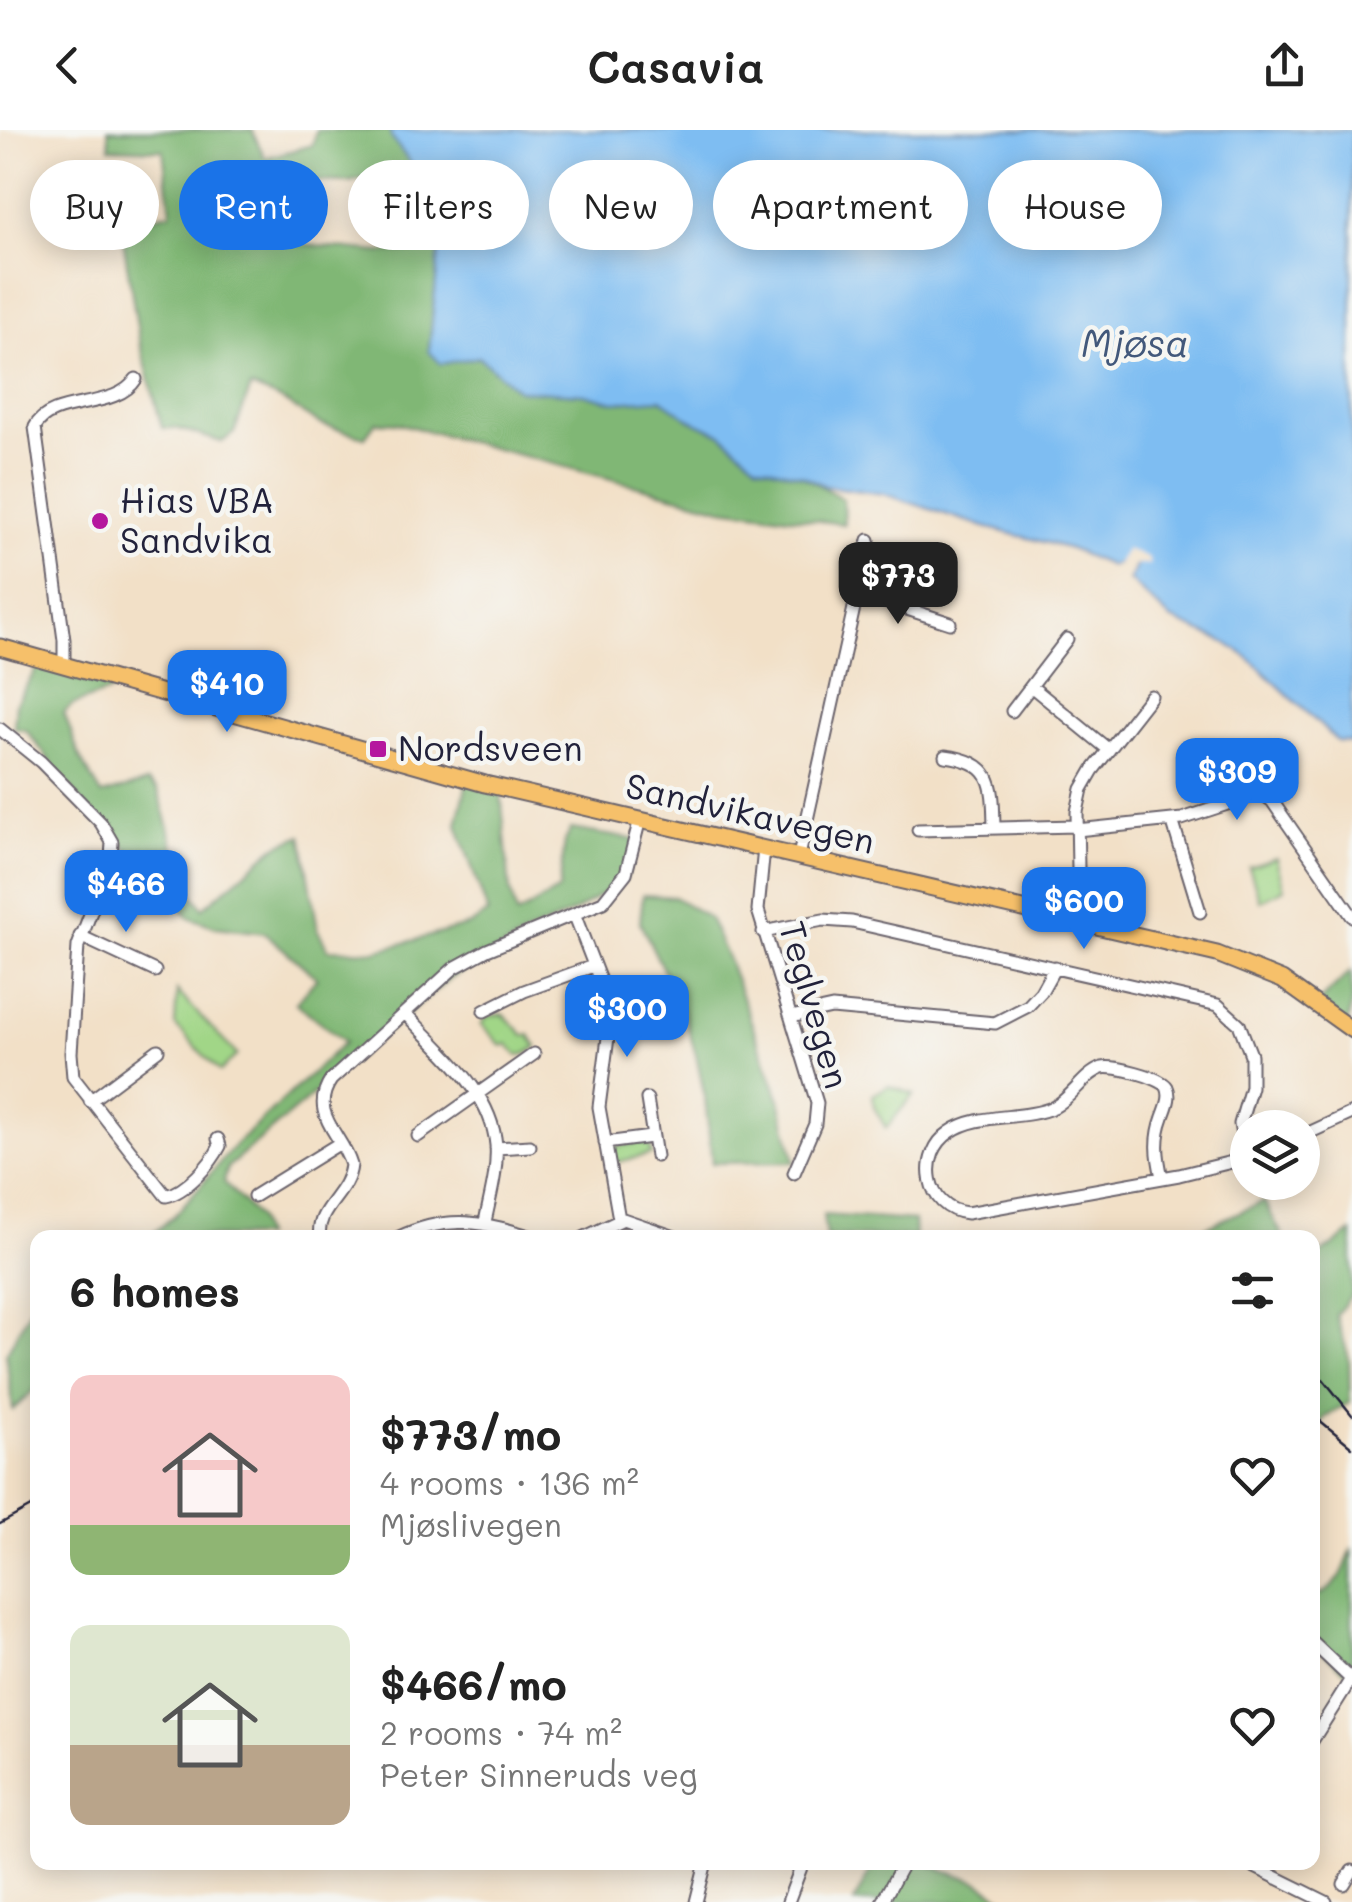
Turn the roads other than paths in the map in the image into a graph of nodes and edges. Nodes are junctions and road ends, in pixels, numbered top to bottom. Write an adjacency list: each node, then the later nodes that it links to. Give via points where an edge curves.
1 (136, 379): 7 (street, via 121,392 43,416 35,427)
2 (869, 540): 3 (street)
3 (858, 593): 4 (street); 20 (street)
4 (950, 624)
5 (1067, 639): 8 (street)
6 (0, 647): 7 (main road, Sandvikavegen)
7 (64, 665): 14 (main road, Sandvikavegen, via 485,784)
8 (1032, 688): 10 (street); 12 (street)
9 (1151, 696): 12 (street)
10 (1012, 711)
11 (0, 729): 26 (street, via 42,762 110,836 111,859)
12 (1109, 750): 17 (street, via 1082,789)
13 (945, 756): 16 (street, via 984,769)
14 (640, 819): 19 (main road, Sandvikavegen); 22 (street, via 618,886)
15 (1172, 820): 17 (street); 21 (street); 23 (street, via 1265,795)
16 (994, 828): 17 (street); 18 (street)
17 (1077, 828): 24 (street, via 1078,869)
18 (918, 830)
19 (764, 848): 20 (main road, Sandvikavegen); 25 (street, Teglvegen, via 757,895)
20 (799, 856): 24 (main road, Sandvikavegen)
21 (1200, 912)
22 (575, 916): 27 (street); 31 (street, via 466,961)
23 (1352, 916)
24 (1068, 918): 34 (main road, Sandvikavegen, via 1258,968)
25 (763, 932): 28 (street, via 823,920 852,922); 33 (street, Teglvegen)
26 (80, 936): 29 (street); 40 (street, via 71,1062)
27 (593, 966): 30 (street); 35 (street)
28 (1055, 967): 33 (street, via 1028,1006 994,1024 832,1008); 41 (street, via 1203,1000 1230,1014 1251,1055)
29 (155, 971)
30 (484, 1011)
31 (404, 1013): 38 (street); 47 (street, via 325,1090 324,1116)
32 (668, 1017): 35 (street)
33 (791, 1017): 53 (street, Teglvegen, via 817,1114)
34 (1352, 1030)
35 (611, 1032): 48 (street, via 599,1094)
36 (158, 1050): 40 (street)
37 (534, 1054): 38 (street)
38 (477, 1092): 44 (street); 50 (street)
39 (647, 1099): 45 (street)
40 (90, 1101): 46 (street, via 166,1196 213,1157)
41 (1244, 1110)
42 (1352, 1113): 43 (street)
43 (1320, 1128)
44 (418, 1136)
45 (651, 1137): 48 (street); 51 (street)
46 (218, 1139)
47 (340, 1142): 55 (street); 58 (street, via 351,1172)
48 (605, 1144): 56 (street)
49 (530, 1146): 50 (street)
50 (496, 1148): 57 (street)
51 (656, 1156)
52 (1230, 1162): 54 (street)
53 (794, 1173)
54 (1162, 1178): 54 (street, via 967,1212 939,1198 929,1171 938,1145 955,1129 1054,1107 1108,1068 1167,1088 1157,1146)
55 (254, 1196)
56 (619, 1219): 61 (street); 62 (street)
57 (485, 1222): 59 (street, via 443,1222); 60 (street)
58 (319, 1230)
59 (420, 1230)
60 (510, 1230)
61 (598, 1230)
62 (660, 1230)
63 (1320, 1650): 64 (street)
64 (1351, 1679): 65 (street)
65 (1320, 1728)
66 (704, 1870): 72 (street)
67 (800, 1870): 73 (street)
68 (900, 1870): 74 (street)
69 (1261, 1870): 75 (street)
70 (1352, 1871): 71 (street)
71 (1344, 1884)
72 (696, 1902)
73 (788, 1902)
74 (882, 1902)
75 (1326, 1902)

